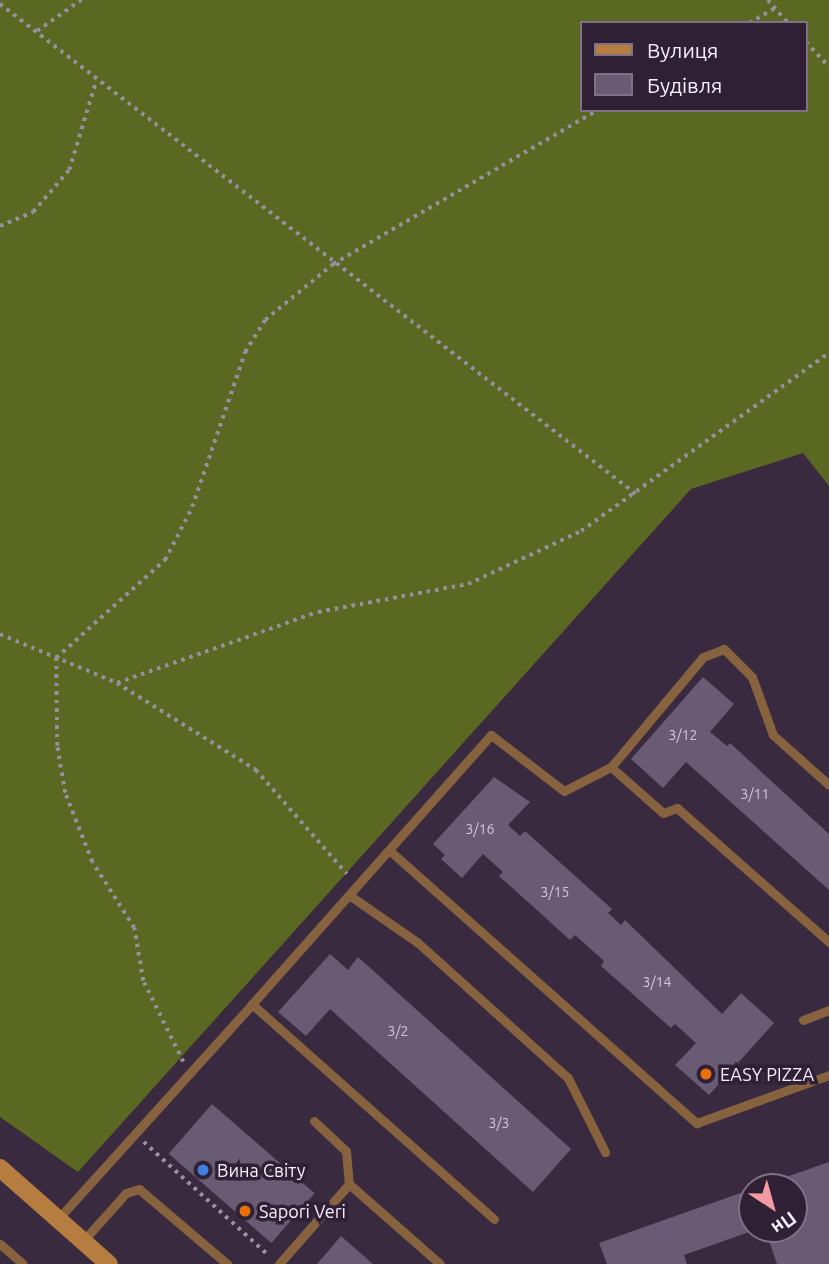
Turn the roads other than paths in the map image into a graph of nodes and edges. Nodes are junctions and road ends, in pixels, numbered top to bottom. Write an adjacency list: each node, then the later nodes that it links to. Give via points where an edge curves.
1 (611, 767): 2 (lane, via 703,657 724,649 752,677 773,736); 3 (lane, via 564,791 491,735); 5 (lane, via 663,813 677,808)
2 (829, 785)
3 (389, 850): 4 (lane); 9 (lane, via 697,1123)
4 (349, 895): 6 (lane); 11 (lane, via 417,942 568,1078)
5 (829, 942)
6 (251, 1004): 14 (lane); 15 (lane)
7 (829, 1010): 8 (lane)
8 (803, 1020)
9 (829, 1075)
10 (314, 1121): 13 (lane, via 346,1151)
11 (605, 1152)
12 (0, 1168): 14 (main road)
13 (349, 1184): 21 (lane); 22 (lane)
14 (58, 1219): 16 (main road)
15 (494, 1219)
16 (83, 1241): 19 (main road); 20 (lane, via 126,1193 139,1189)
17 (0, 1244): 18 (lane)
18 (23, 1264)
19 (109, 1264)
20 (227, 1264)
21 (278, 1264)
22 (440, 1264)

